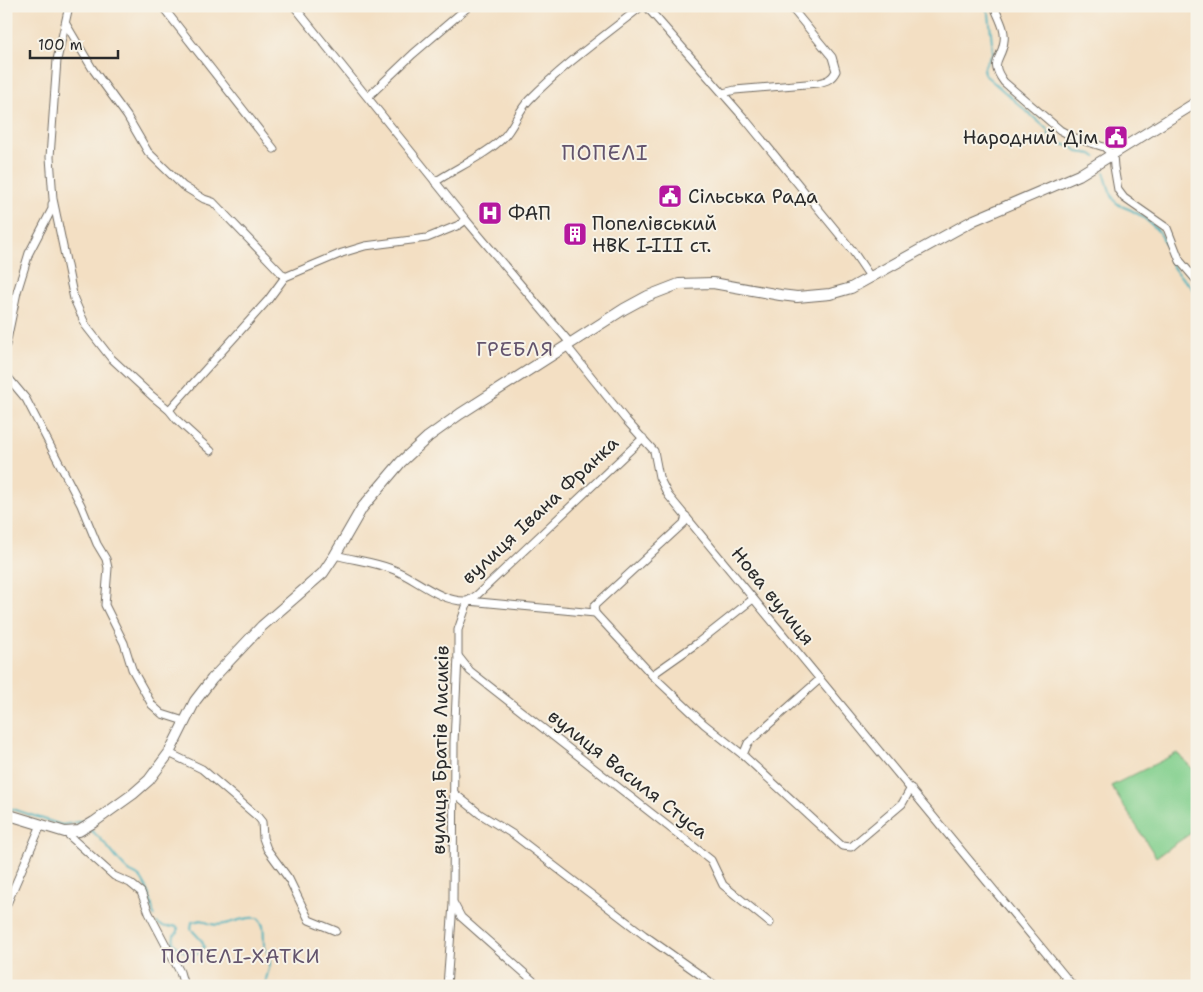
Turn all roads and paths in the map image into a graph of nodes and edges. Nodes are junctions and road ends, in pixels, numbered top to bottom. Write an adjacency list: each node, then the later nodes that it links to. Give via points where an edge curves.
1 (69, 6): 9 (street)
2 (162, 6): 13 (street)
3 (294, 6): 11 (street, Нова вулиця)
4 (469, 6): 11 (street)
5 (642, 6): 15 (street, via 531,98 494,145)
6 (646, 6): 10 (street)
7 (790, 6): 10 (street, via 832,56 836,71 833,76 818,83)
8 (994, 6): 14 (street, via 1004,31 1003,47 996,61 1004,82 1060,130 1104,147)
9 (66, 24): 16 (street, via 54,80 50,157); 18 (street, via 148,152 183,186 213,202)
10 (723, 93): 19 (street, via 852,250)
11 (368, 97): 15 (street, Нова вулиця)
12 (1197, 102): 14 (main road)
13 (274, 148)
14 (1113, 155): 19 (main road, via 1079,175 974,220); 20 (street, via 1118,190 1124,198 1167,228 1180,261)
15 (436, 182): 17 (street, Нова вулиця)
16 (53, 199): 22 (street, via 52,209 29,253); 24 (street, via 74,299 86,326 111,358)
17 (466, 220): 18 (street, via 427,238 342,252); 21 (street, Нова вулиця)
18 (285, 277): 24 (street)
19 (871, 278): 21 (main road, via 830,294 797,296 713,282 679,284 648,296)
20 (1197, 280)
21 (568, 344): 25 (street, Нова вулиця); 28 (main road, via 460,414 411,451 362,508)
22 (6, 345)
23 (6, 375): 35 (street, via 26,399 106,559 105,605 124,643 132,669 152,705 162,714)
24 (169, 410): 26 (street)
25 (643, 438): 27 (street, Нова вулиця, via 654,451 663,487); 30 (street, вулиця Івана Франка)
26 (211, 451)
27 (686, 516): 29 (street, Нова вулиця); 31 (street, via 684,523)
28 (335, 556): 30 (street, вулиця Івана Франка, via 395,570 444,596); 35 (main road, via 323,573 247,640 212,679)
29 (753, 599): 33 (street); 34 (street, Нова вулиця)
30 (468, 601): 31 (street); 32 (street, вулиця Братів Лисиків, via 458,630)
31 (592, 610): 33 (street)
32 (458, 656): 39 (street, вулиця Братів Лисиків); 45 (street, вулиця Василя Стуса, via 470,671 711,860 723,885)
33 (652, 674): 37 (street, via 704,724)
34 (820, 679): 37 (street, via 748,743); 38 (street, Нова вулиця)
35 (184, 720): 36 (main road)
36 (169, 752): 42 (main road, via 149,780 133,794 84,828); 46 (street, via 202,769 258,817 267,849 289,879 310,920)
37 (743, 755): 38 (street, via 842,846 851,847 902,804)
38 (911, 788): 51 (street, Нова вулиця)
39 (454, 793): 43 (street, вулиця Братів Лисиків); 50 (street)
40 (6, 814): 41 (main road)
41 (41, 824): 42 (main road); 44 (street)
42 (65, 832): 47 (street, via 114,876 141,892)
43 (453, 902): 48 (street, вулиця Братів Лисиків); 49 (street, via 461,917)
44 (6, 906)
45 (770, 923)
46 (336, 932)
47 (184, 986)
48 (447, 986)
49 (539, 986)
50 (716, 986)
51 (1073, 986)

